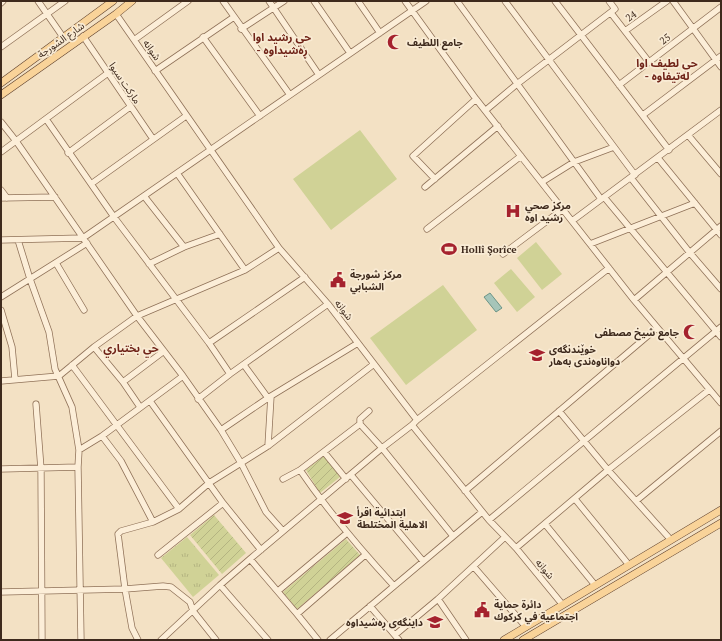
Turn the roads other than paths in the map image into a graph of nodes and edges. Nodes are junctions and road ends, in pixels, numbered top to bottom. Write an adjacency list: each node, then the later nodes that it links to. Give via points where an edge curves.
1 (38, 1): 22 (street)
2 (65, 1): 22 (street)
3 (112, 1): 26 (main road)
4 (132, 1): 24 (main road, شارع الشورجة)
5 (188, 1): 35 (street)
6 (223, 1): 25 (street)
7 (269, 1): 19 (street)
8 (284, 1): 19 (street)
9 (314, 1): 37 (street)
10 (358, 1): 30 (street)
11 (405, 1): 21 (street)
12 (426, 1): 21 (street)
13 (457, 1): 49 (street)
14 (505, 1): 40 (street)
15 (555, 1): 32 (street)
16 (609, 1): 23 (street, via 615,10)
17 (667, 1): 29 (street, 24)
18 (673, 1): 27 (street)
19 (274, 8): 28 (street); 46 (street)
20 (721, 8): 27 (street, 25)
21 (412, 11): 30 (street); 53 (street)
22 (48, 13): 33 (street); 36 (street)
23 (611, 13): 29 (street); 32 (street)
24 (116, 14): 31 (main road, شارع الشورجة); 35 (street, شوانە)
25 (234, 16): 28 (street); 34 (street)
26 (81, 24): 31 (main road); 33 (main road)
27 (693, 28): 38 (street); 41 (street, 25)
28 (241, 29): 52 (street)
29 (625, 31): 41 (street)
30 (380, 33): 37 (street)
31 (86, 35): 44 (main road, شارع الشورجة); 45 (street, مارکت سیوا)
32 (581, 35): 40 (street); 50 (street)
33 (63, 37): 39 (main road)
34 (203, 37): 43 (street); 60 (street)
35 (134, 40): 43 (street, شوانە)
36 (1, 47)
37 (350, 53): 46 (street)
38 (719, 58): 42 (street); 58 (street)
39 (31, 60): 47 (main road); 48 (main road)
40 (549, 60): 49 (street); 67 (street)
41 (649, 62): 50 (street, 25)
42 (721, 67)
43 (155, 71): 59 (street, شوانە)
44 (32, 73): 51 (main road, شارع الشورجة); 54 (main road)
45 (108, 73): 55 (street, مارکت سیوا); 61 (street)
46 (319, 75): 52 (street)
47 (1, 79)
48 (1, 83)
49 (518, 84): 56 (street); 74 (street)
50 (619, 85): 58 (street)
51 (1, 95)
52 (290, 96): 60 (street)
53 (476, 98): 56 (street); 78 (street, via 413,156)
54 (1, 100)
55 (130, 107): 65 (street, مارکت سیوا); 71 (street)
56 (486, 110): 63 (street)
57 (721, 110): 64 (street)
58 (643, 115): 69 (street)
59 (186, 116): 65 (street); 68 (street, شوانە)
60 (260, 116): 68 (street)
61 (46, 119): 66 (street); 71 (street)
62 (1, 122): 66 (street)
63 (498, 126): 72 (street); 78 (street)
64 (688, 135): 69 (street); 76 (street)
65 (153, 139): 80 (street)
66 (16, 141): 70 (street); 84 (street)
67 (614, 148): 74 (street); 77 (street)
68 (211, 150): 75 (street); 102 (street, شوانە)
69 (669, 150): 73 (street)
70 (1, 152)
71 (68, 153): 80 (street)
72 (521, 156): 79 (street); 94 (street)
73 (658, 158): 77 (street); 87 (street)
74 (574, 162): 79 (street); 86 (street)
75 (177, 173): 83 (street); 95 (street)
76 (721, 173)
77 (633, 176): 86 (street); 89 (street)
78 (435, 179): 81 (street)
79 (542, 182): 88 (street)
80 (91, 184): 90 (street)
81 (425, 187)
82 (1, 190): 85 (street)
83 (144, 196): 90 (street); 101 (street)
84 (55, 197): 85 (street); 99 (street)
85 (4, 198)
86 (603, 198): 91 (street); 92 (street)
87 (695, 203): 89 (street); 93 (street)
88 (563, 208): 91 (street); 104 (street)
89 (661, 216): 92 (street); 103 (street)
90 (114, 217): 99 (street); 106 (street)
91 (572, 221): 100 (street)
92 (630, 228): 100 (street); 109 (street)
93 (719, 228): 96 (street); 103 (street)
94 (427, 229)
95 (220, 234): 101 (street); 108 (street)
96 (721, 235)
97 (1, 240): 98 (street)
98 (18, 240): 99 (street); 111 (street)
99 (85, 240): 105 (street); 119 (street)
100 (590, 244): 107 (street)
101 (184, 248): 106 (street)
102 (279, 248): 108 (street); 110 (street, شوانە)
103 (690, 253): 109 (street); 112 (street)
104 (503, 254)
105 (56, 262): 111 (street); 118 (street)
106 (149, 264): 114 (street)
107 (609, 268): 115 (street); 146 (street)
108 (245, 270): 114 (street)
109 (666, 272): 115 (street); 121 (street)
110 (305, 277): 116 (street, شوانە); 123 (street)
111 (30, 279): 113 (street); 132 (street, via 49,332 55,369)
112 (721, 289)
113 (1, 297)
114 (175, 299): 119 (street); 123 (street)
115 (634, 300): 120 (street)
116 (328, 304): 124 (street, شوانە); 128 (street)
117 (1, 310): 134 (street, via 12,347)
118 (84, 310)
119 (137, 316): 125 (street); 126 (street)
120 (657, 328): 127 (street); 145 (street)
121 (719, 329): 122 (street); 127 (street)
122 (721, 337)
123 (209, 343): 131 (street)
124 (358, 343): 129 (street, شوانە); 138 (street)
125 (94, 347): 130 (street); 136 (street)
126 (164, 351): 133 (street); 136 (street)
127 (683, 358): 137 (street); 153 (street)
128 (244, 364): 131 (street); 138 (street)
129 (374, 364): 146 (street, شوانە); 154 (street)
130 (72, 365): 132 (street); 148 (street)
131 (230, 374): 139 (street)
132 (59, 376): 134 (street); 156 (street, via 72,407)
133 (183, 376): 139 (street); 140 (street)
134 (15, 379): 135 (street)
135 (1, 381)
136 (123, 382): 143 (street)
137 (709, 390): 141 (street); 163 (street)
138 (270, 397): 150 (street); 154 (street)
139 (198, 399): 150 (street)
140 (150, 401): 143 (street); 167 (street)
141 (721, 403)
142 (36, 404): 160 (street)
143 (140, 407): 148 (street)
144 (369, 411): 147 (street, via 360,419)
145 (559, 411): 153 (street); 168 (street)
146 (417, 420): 149 (street)
147 (360, 424): 155 (street); 157 (street)
148 (117, 425): 152 (street); 173 (street)
149 (412, 425): 155 (street); 168 (street, شوانە)
150 (221, 430): 158 (street)
151 (721, 432): 171 (street)
152 (102, 436): 156 (street); 177 (street, via 121,461)
153 (584, 441): 163 (street); 176 (street)
154 (268, 446): 158 (street)
155 (382, 448): 164 (street); 182 (street)
156 (79, 450): 159 (street)
157 (324, 452): 162 (street); 166 (street)
158 (241, 463): 167 (street); 180 (street, via 266,512)
159 (78, 467): 160 (street); 198 (street)
160 (41, 469): 161 (street); 197 (street)
161 (1, 470)
162 (300, 470): 165 (street); 170 (street)
163 (608, 470): 169 (street); 171 (street)
164 (351, 475): 166 (street); 190 (street)
165 (283, 479)
166 (346, 479): 170 (street)
167 (209, 483): 172 (street); 173 (street)
168 (465, 491): 175 (street, شوانە)
169 (575, 499): 179 (street); 191 (street)
170 (320, 500): 180 (street); 181 (street)
171 (636, 501): 184 (street)
172 (223, 503): 186 (street); 187 (street)
173 (179, 509): 177 (street)
174 (721, 510): 184 (main road)
175 (482, 512): 176 (street, شوانە); 182 (street)
176 (489, 520): 183 (street, شوانە)
177 (153, 522): 196 (street, via 125,529 118,534)
178 (721, 523): 219 (main road)
179 (545, 524): 185 (street); 194 (street)
180 (283, 531): 186 (street)
181 (347, 533): 188 (street); 199 (street)
182 (453, 536): 190 (street)
183 (505, 538): 185 (street, شوانە); 192 (street)
184 (671, 540): 191 (main road)
185 (516, 548): 202 (street, شوانە)
186 (261, 550): 189 (street)
187 (158, 555)
188 (365, 555): 195 (street); 205 (street)
189 (250, 559): 193 (street); 199 (street)
190 (423, 561): 195 (street)
191 (629, 565): 194 (main road)
192 (474, 567): 201 (street); 206 (street)
193 (220, 584): 204 (street); 213 (street)
194 (595, 585): 202 (main road)
195 (394, 586): 203 (street)
196 (125, 589): 198 (street); 204 (street, via 171,587 190,602); 210 (street, via 132,628)
197 (41, 590): 198 (street); 200 (street); 208 (street)
198 (79, 590): 209 (street)
199 (278, 591): 205 (street)
200 (1, 592)
201 (438, 599): 207 (street); 217 (street)
202 (562, 604): 206 (main road)
203 (370, 606): 207 (street); 215 (street)
204 (193, 611): 211 (street); 212 (street)
205 (298, 614): 214 (street)
206 (526, 627): 218 (main road)
207 (395, 635): 216 (street)
208 (42, 640)
209 (81, 640)
210 (138, 640)
211 (161, 640)
212 (216, 640)
213 (268, 640)
214 (318, 640)
215 (330, 640)
216 (399, 640)
217 (466, 640)
218 (504, 640)
219 (523, 640)

